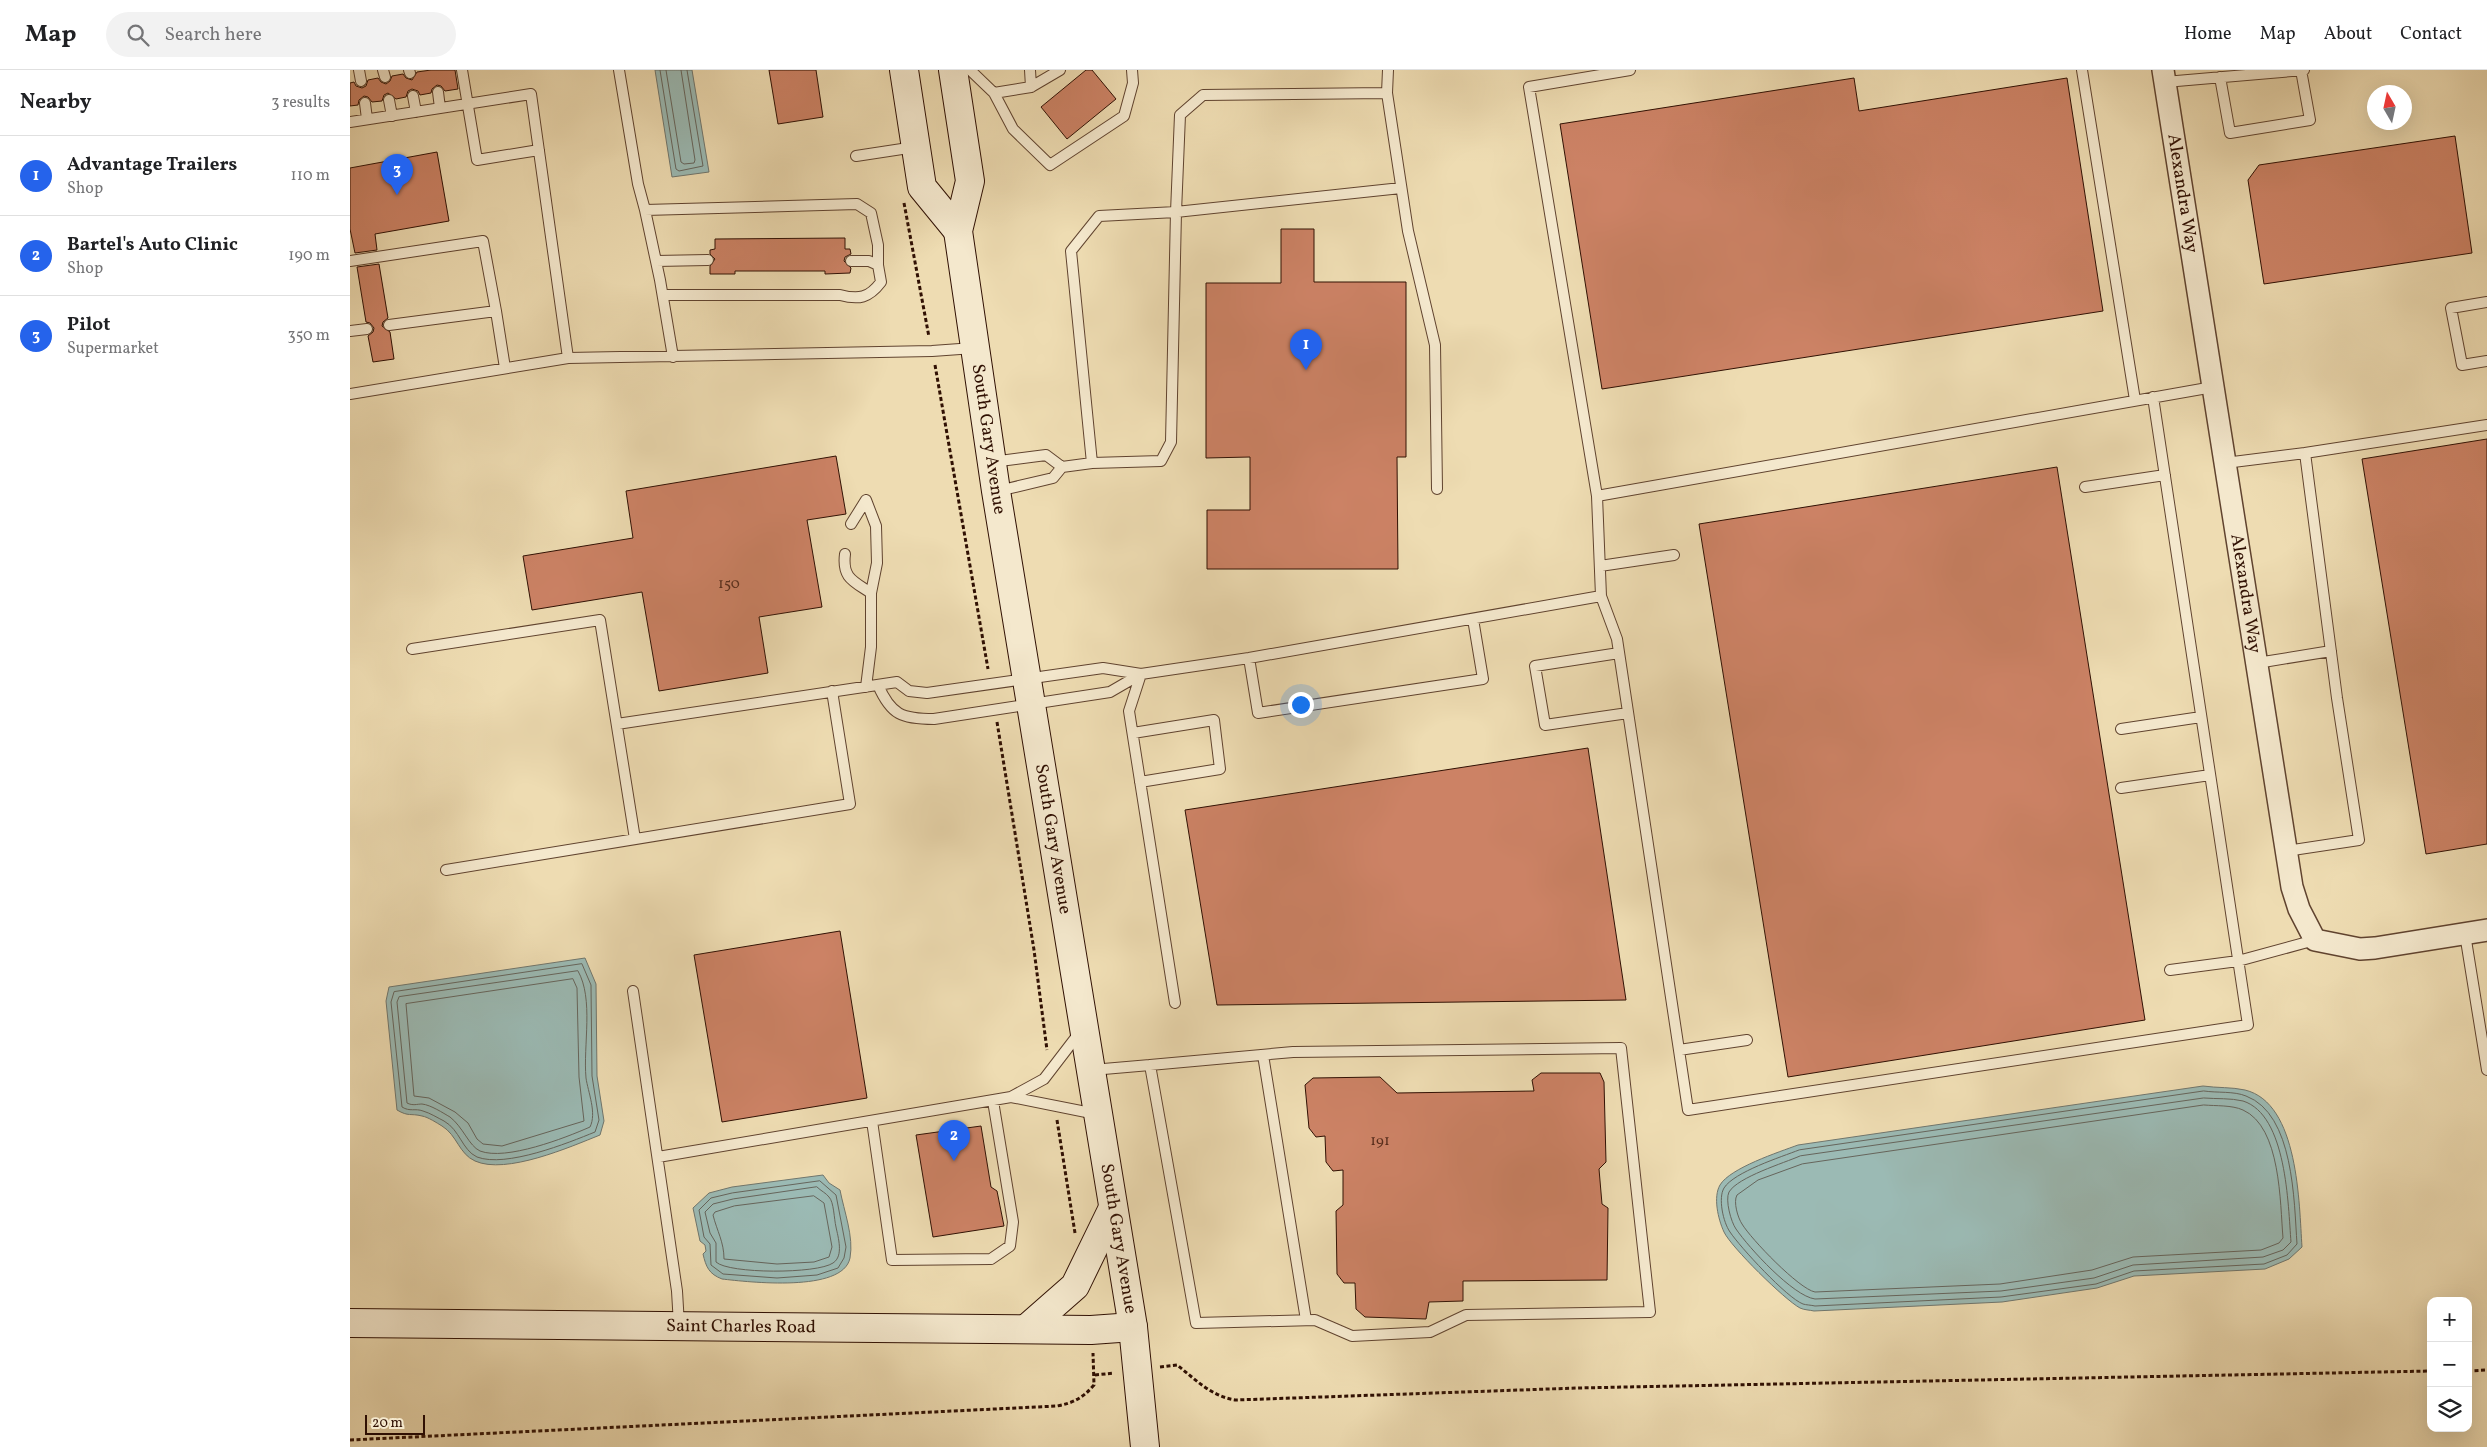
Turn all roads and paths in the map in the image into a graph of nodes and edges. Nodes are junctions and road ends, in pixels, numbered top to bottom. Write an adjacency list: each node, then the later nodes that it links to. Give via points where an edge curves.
1 (359, 70): 16 (lane)
2 (462, 70): 24 (lane)
3 (619, 70): 35 (lane)
4 (904, 70): 30 (main road)
5 (953, 70): 37 (main road, South Gary Avenue, via 970,181)
6 (970, 70): 19 (lane)
7 (1030, 70): 17 (lane)
8 (1060, 70): 17 (lane)
9 (1132, 70): 19 (lane, via 1133,83 1124,116 1050,165 1013,129)
10 (1388, 70): 20 (lane)
11 (1630, 70): 70 (lane, via 1530,87)
12 (2082, 70): 59 (lane)
13 (2303, 70): 15 (lane); 15 (lane, via 2310,120 2230,133)
14 (2164, 76): 15 (lane); 56 (street, Alexandra Way)
15 (2220, 77)
16 (361, 81)
17 (1031, 87): 19 (lane)
18 (438, 92): 25 (lane)
19 (994, 93)
20 (1387, 93): 33 (lane); 36 (lane, via 1203,95 1180,115)
21 (413, 96): 26 (lane)
22 (389, 100): 27 (lane)
23 (365, 104): 28 (lane)
24 (468, 104): 25 (lane); 31 (lane, via 478,160); 31 (lane, via 531,94)
25 (440, 108): 26 (lane)
26 (416, 112): 27 (lane)
27 (392, 116): 28 (lane)
28 (368, 119): 29 (lane)
29 (350, 122)
30 (916, 146): 32 (lane); 37 (main road, via 922,187)
31 (539, 150): 52 (lane)
32 (856, 156)
33 (1401, 188): 36 (lane); 68 (lane, via 1435,345)
34 (902, 193): 45 (path)
35 (645, 210): 40 (lane); 42 (lane, via 858,204 870,213 878,245)
36 (1176, 212): 63 (lane, via 1172,442 1160,461); 63 (lane, via 1099,216 1071,251)
37 (958, 231): 50 (main road, South Gary Avenue)
38 (708, 260): 40 (lane)
39 (350, 261): 46 (lane, via 483,241)
40 (656, 261): 43 (lane)
41 (851, 261): 42 (lane, via 869,261)
42 (878, 265): 43 (lane, via 881,282 870,295 862,298 840,295)
43 (663, 295): 51 (lane)
44 (2487, 302): 53 (lane, via 2451,308 2462,365)
45 (922, 307)
46 (496, 311): 47 (lane); 54 (lane)
47 (389, 325)
48 (367, 328): 49 (lane)
49 (350, 331)
50 (975, 348): 51 (lane); 62 (main road, South Gary Avenue)
51 (673, 357): 52 (lane)
52 (568, 358): 54 (lane)
53 (2487, 360)
54 (506, 368): 57 (lane)
55 (938, 383): 83 (path)
56 (2213, 387): 58 (lane); 64 (street, Alexandra Way)
57 (350, 394)
58 (2153, 397): 59 (lane); 66 (lane)
59 (2136, 400): 70 (lane)
60 (2487, 425): 61 (lane)
61 (2305, 453): 64 (lane); 79 (lane)
62 (992, 462): 65 (lane, via 1046,455); 69 (main road, South Gary Avenue)
63 (1092, 463): 65 (lane)
64 (2225, 463): 82 (street, Alexandra Way)
65 (1062, 467): 69 (lane, via 1053,478)
66 (2164, 475): 67 (lane); 91 (lane)
67 (2085, 487)
68 (1437, 489)
69 (996, 491): 85 (main road, South Gary Avenue)
70 (1597, 496): 74 (lane)
71 (852, 524): 75 (lane, via 866,500 876,526 877,563)
72 (845, 554): 75 (lane, via 843,568 850,580)
73 (1674, 555): 74 (lane)
74 (1600, 566): 76 (lane)
75 (871, 593): 87 (lane, via 871,647)
76 (1601, 596): 77 (lane); 80 (lane)
77 (1474, 619): 81 (lane); 81 (lane, via 1483,679 1258,713)
78 (412, 649): 92 (lane, via 600,620)
79 (2331, 651): 82 (lane); 100 (lane, via 2359,840)
80 (1619, 653): 90 (lane); 90 (lane, via 1535,666 1545,725)
81 (1249, 658): 84 (lane)
82 (2257, 663): 100 (street, Alexandra Way)
83 (987, 664)
84 (1141, 674): 85 (lane, via 1103,668); 89 (lane, via 1110,692); 95 (lane, via 1129,711)
85 (1028, 678): 86 (lane, via 927,693 909,690 897,682); 89 (main road, South Gary Avenue)
86 (878, 685): 87 (lane); 89 (lane, via 884,700 895,712 910,719 934,719)
87 (866, 687): 88 (lane)
88 (832, 691): 92 (lane); 99 (lane, via 850,804)
89 (1032, 706): 109 (main road, South Gary Avenue)
90 (1628, 713): 111 (lane)
91 (2201, 717): 94 (lane); 96 (lane)
92 (617, 724): 99 (lane)
93 (998, 729): 113 (path)
94 (2121, 729)
95 (1133, 733): 97 (lane); 97 (lane, via 1214,720 1220,769)
96 (2210, 775): 98 (lane); 105 (lane)
97 (1140, 782): 108 (lane)
98 (2121, 788)
99 (635, 839): 101 (lane)
100 (2286, 851): 104 (street, Alexandra Way, via 2292,887)
101 (446, 870)
102 (2487, 930): 103 (street)
103 (2465, 934): 104 (street, via 2360,949); 116 (lane)
104 (2315, 940): 105 (lane)
105 (2238, 961): 106 (lane); 111 (lane, via 2248,1025 1688,1110)
106 (2170, 970)
107 (633, 991): 122 (lane)
108 (1175, 1003)
109 (1084, 1027): 115 (main road, South Gary Avenue); 117 (lane, via 1044,1079)
110 (1747, 1040): 111 (lane)
111 (1679, 1050)
112 (1263, 1055): 114 (lane); 125 (lane); 125 (lane, via 1621,1048 1650,1312 1466,1315 1430,1332 1352,1336 1315,1320)
113 (1048, 1058)
114 (1150, 1065): 115 (lane); 125 (lane, via 1196,1323)
115 (1091, 1070): 119 (main road, South Gary Avenue)
116 (2487, 1070)
117 (1011, 1098): 118 (lane); 119 (lane)
118 (993, 1101): 121 (lane); 121 (lane, via 1013,1222 1010,1246 990,1259 892,1260)
119 (1098, 1115): 123 (main road, South Gary Avenue)
120 (1057, 1120): 124 (path)
121 (872, 1121): 122 (lane)
122 (658, 1157): 127 (lane, via 678,1291)
123 (1113, 1208): 128 (main road, South Gary Avenue); 129 (main road, via 1075,1286)
124 (1076, 1241)
125 (1306, 1320)
126 (350, 1323): 127 (main road, Saint Charles Road)
127 (679, 1326): 129 (main road, Saint Charles Road)
128 (1133, 1327): 129 (main road, Saint Charles Road); 138 (main road, South Gary Avenue)
129 (1026, 1329)
130 (1093, 1352): 136 (path)
131 (1167, 1367): 133 (path, via 1177,1365 1213,1393 1236,1400 1587,1387)
132 (2487, 1370): 134 (path)
133 (2427, 1371)
134 (2472, 1371)
135 (1108, 1373): 136 (path)
136 (1095, 1375): 137 (path, via 1094,1384 1085,1395 1071,1404 1057,1406)
137 (350, 1440)
138 (1145, 1447)

